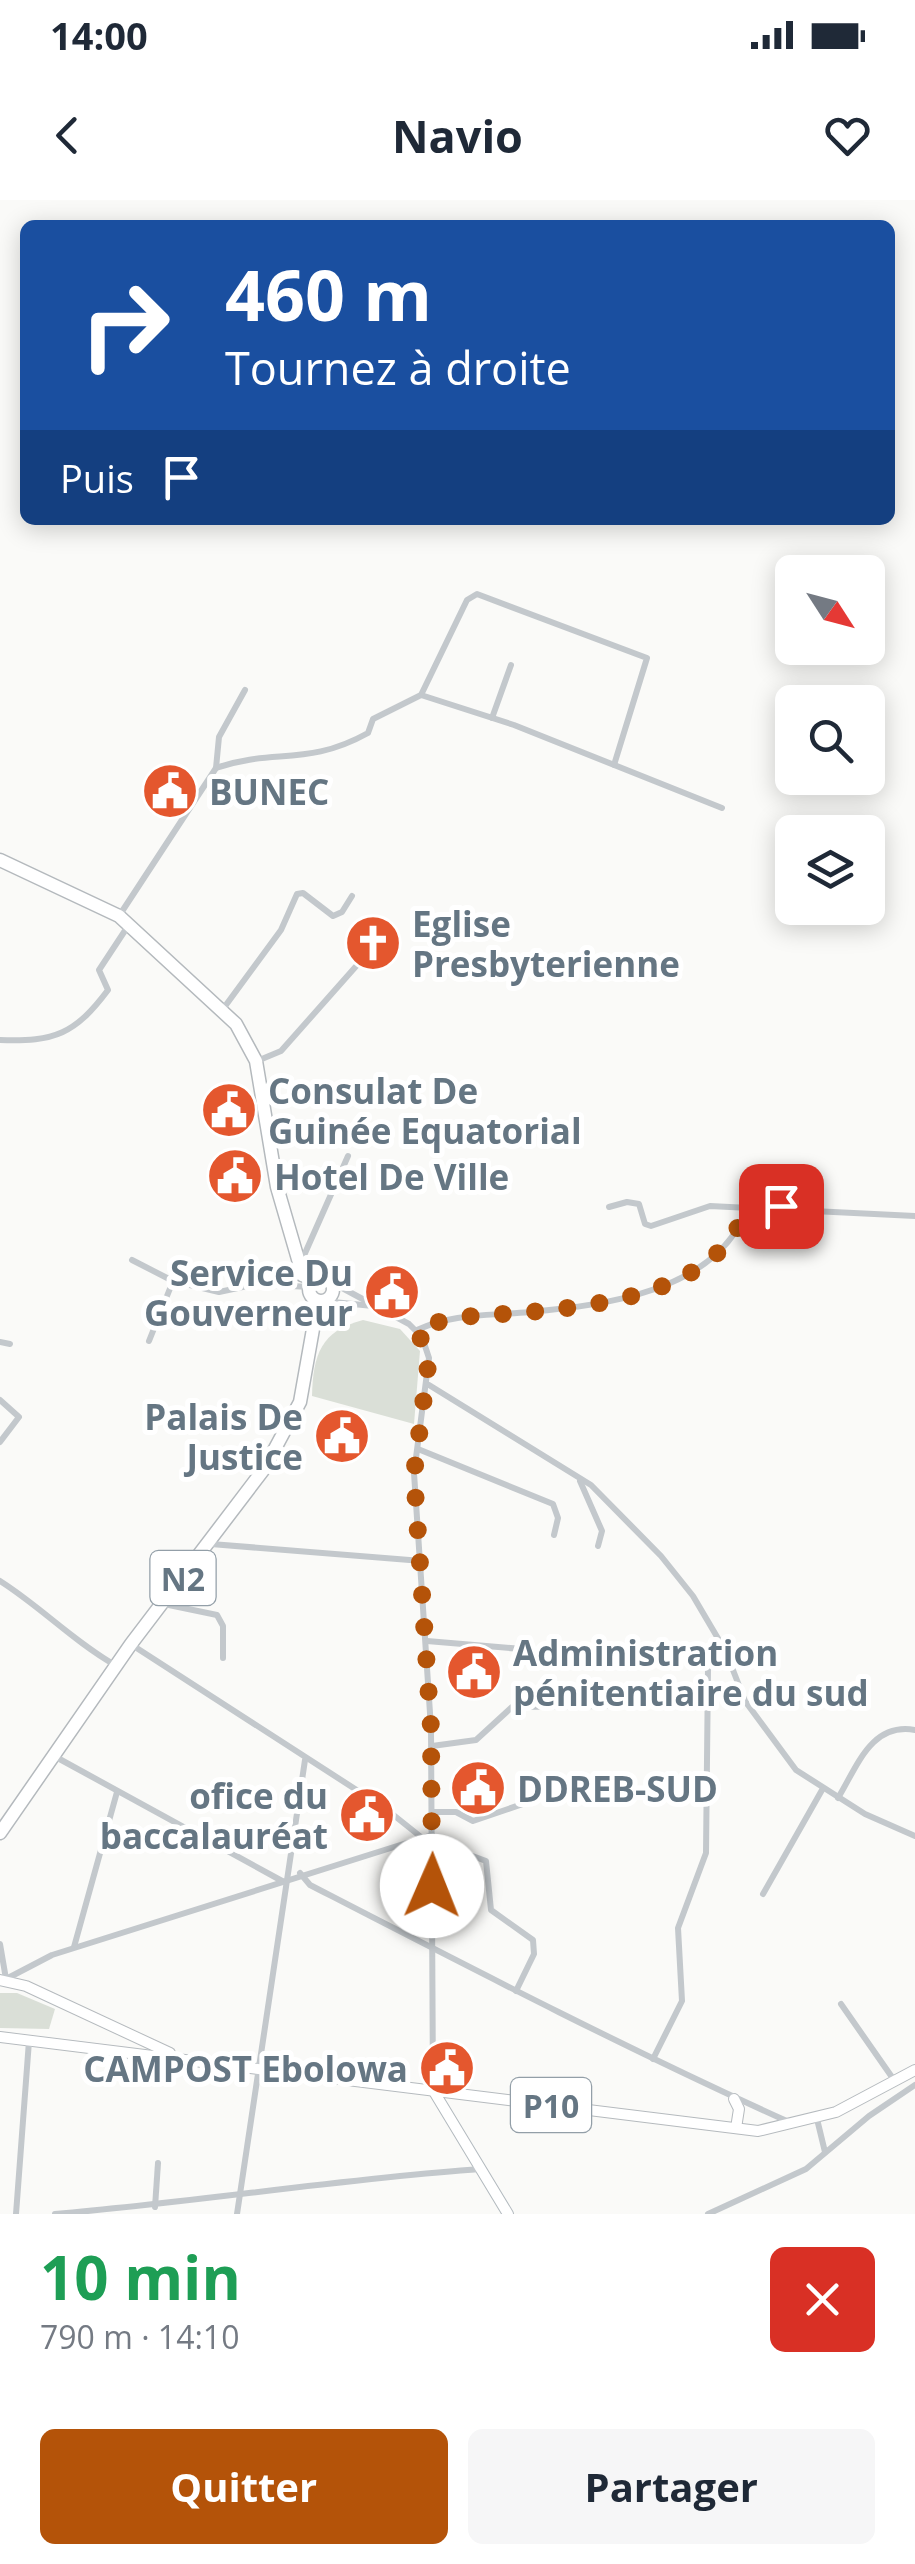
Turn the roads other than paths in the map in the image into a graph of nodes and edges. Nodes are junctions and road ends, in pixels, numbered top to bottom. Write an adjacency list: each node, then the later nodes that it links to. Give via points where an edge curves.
1 (511, 665): 4 (street)
2 (245, 690): 6 (street, via 219,737)
3 (420, 695): 4 (street); 5 (street, via 467,600 484,594 647,658); 6 (street, via 373,718 368,733 339,750)
4 (492, 718): 5 (street)
5 (614, 765): 7 (street)
6 (216, 768): 10 (street)
7 (722, 808)
8 (0, 860): 10 (highway)
9 (352, 896): 12 (street, via 333,916 297,894 281,930)
10 (124, 920): 12 (highway); 13 (street, via 100,970 108,990 87,1018 51,1038)
11 (366, 956): 14 (street, via 281,1051)
12 (224, 1009): 14 (highway)
13 (0, 1040)
14 (256, 1061): 20 (highway, via 277,1187)
15 (348, 1156): 20 (street)
16 (608, 1207): 17 (street, via 639,1204 651,1226 710,1206)
17 (746, 1210): 18 (street, via 781,1206); 26 (street, via 714,1256 673,1282 552,1310 449,1315)
18 (915, 1216)
19 (132, 1260): 21 (street)
20 (300, 1266): 23 (highway)
21 (173, 1281): 23 (street, via 219,1292); 27 (street)
22 (331, 1282): 23 (highway, via 323,1277); 24 (highway, N2, via 332,1292); 25 (street)
23 (311, 1283): 24 (highway)
24 (320, 1301): 25 (street); 36 (highway, N2, via 300,1402 251,1490)
25 (374, 1306): 26 (street)
26 (417, 1330): 30 (street, via 428,1348)
27 (149, 1341)
28 (0, 1342): 29 (street)
29 (10, 1344)
30 (429, 1385): 33 (street); 34 (street)
31 (0, 1400): 32 (street, via 19,1417)
32 (0, 1442)
33 (418, 1449): 35 (street, via 552,1504 558,1518); 38 (street)
34 (572, 1473): 37 (street, via 602,1531); 43 (street, via 661,1556)
35 (554, 1536)
36 (211, 1544): 38 (street); 40 (highway, N2)
37 (598, 1546)
38 (422, 1561): 41 (street)
39 (0, 1580): 46 (street)
40 (162, 1604): 42 (highway, N2); 45 (street, via 216,1615)
41 (426, 1642): 44 (street); 49 (street)
42 (131, 1644): 46 (highway, N2); 51 (street)
43 (726, 1652): 52 (street, via 764,1727 796,1770); 74 (street, via 716,1654 708,1668 706,1853 678,1928 682,2001)
44 (580, 1654)
45 (224, 1658)
46 (116, 1665): 50 (highway, N2)
47 (609, 1706): 49 (street, via 512,1707 476,1740)
48 (915, 1730): 55 (street, via 894,1728 875,1738)
49 (432, 1746): 56 (street)
50 (52, 1755): 53 (street); 57 (highway, N2)
51 (304, 1760): 60 (street); 63 (street)
52 (822, 1790): 55 (street); 64 (street)
53 (117, 1792): 63 (street); 66 (street)
54 (549, 1795): 56 (street, via 472,1822 456,1812)
55 (838, 1798): 59 (street)
56 (432, 1812): 58 (street)
57 (0, 1834)
58 (432, 1835): 60 (street); 61 (street)
59 (915, 1836)
60 (422, 1837): 62 (street)
61 (432, 1853): 67 (street); 69 (street, via 459,1851 486,1861 490,1910 534,1940)
62 (300, 1874): 63 (street); 67 (street)
63 (286, 1882): 66 (street); 75 (street)
64 (763, 1894)
65 (0, 1944): 68 (street)
66 (74, 1948): 68 (street)
67 (432, 1948): 69 (street); 79 (street)
68 (3, 1979): 73 (main road, P10)
69 (516, 1990): 74 (street)
70 (841, 2004): 77 (street)
71 (0, 2037): 72 (main road, P10)
72 (28, 2041): 73 (main road, P10); 89 (street)
73 (175, 2056): 75 (main road, P10)
74 (653, 2059): 80 (street)
75 (260, 2068): 79 (main road, P10); 87 (street)
76 (915, 2070): 77 (main road, P10)
77 (894, 2081): 81 (main road, P10)
78 (915, 2085): 84 (street)
79 (433, 2090): 83 (main road, P10); 86 (main road)
80 (734, 2099): 82 (street); 83 (main road)
81 (817, 2119): 82 (main road, P10); 84 (street)
82 (795, 2124): 83 (main road, P10, via 773,2131)
83 (736, 2128)
84 (825, 2153): 94 (street, via 793,2176)
85 (158, 2163): 88 (street)
86 (484, 2169): 87 (street); 93 (main road)
87 (241, 2197): 88 (street); 92 (street)
88 (154, 2207): 91 (street)
89 (16, 2214)
90 (55, 2214): 91 (street)
91 (64, 2214)
92 (236, 2214)
93 (508, 2214)
94 (708, 2214)

